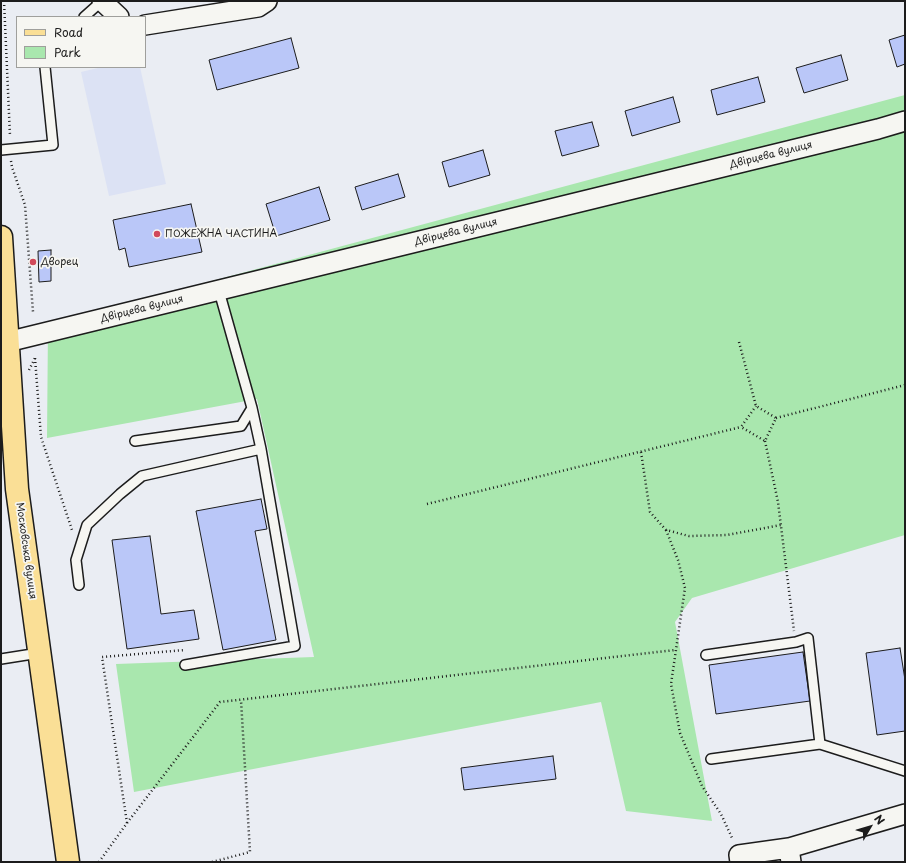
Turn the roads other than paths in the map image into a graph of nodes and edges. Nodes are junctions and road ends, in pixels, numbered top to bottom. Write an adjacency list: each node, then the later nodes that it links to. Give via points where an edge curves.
1 (102, 1): 3 (lane); 4 (street)
2 (267, 1): 5 (street, via 258,7)
3 (85, 16)
4 (118, 16)
5 (146, 25)
6 (45, 68): 8 (lane, via 53,145)
7 (905, 121): 10 (street, Двірцева вулиця)
8 (1, 150)
9 (1, 237): 11 (main road, Московська вулиця)
10 (219, 290): 11 (street, Двірцева вулиця); 12 (lane)
11 (5, 349): 16 (main road, Московська вулиця, via 18,489)
12 (252, 408): 13 (lane, via 240,426); 14 (lane)
13 (135, 441)
14 (261, 449): 15 (lane, via 142,476 87,525 76,560); 19 (lane, via 295,646)
15 (79, 585)
16 (39, 653): 18 (lane); 26 (main road, Московська вулиця)
17 (706, 654): 20 (lane, via 796,642 808,638)
18 (1, 658)
19 (185, 665)
20 (820, 744): 21 (lane); 22 (lane)
21 (711, 759)
22 (905, 771)
23 (905, 814): 24 (street)
24 (790, 855): 25 (street)
25 (740, 858)
26 (68, 862)

